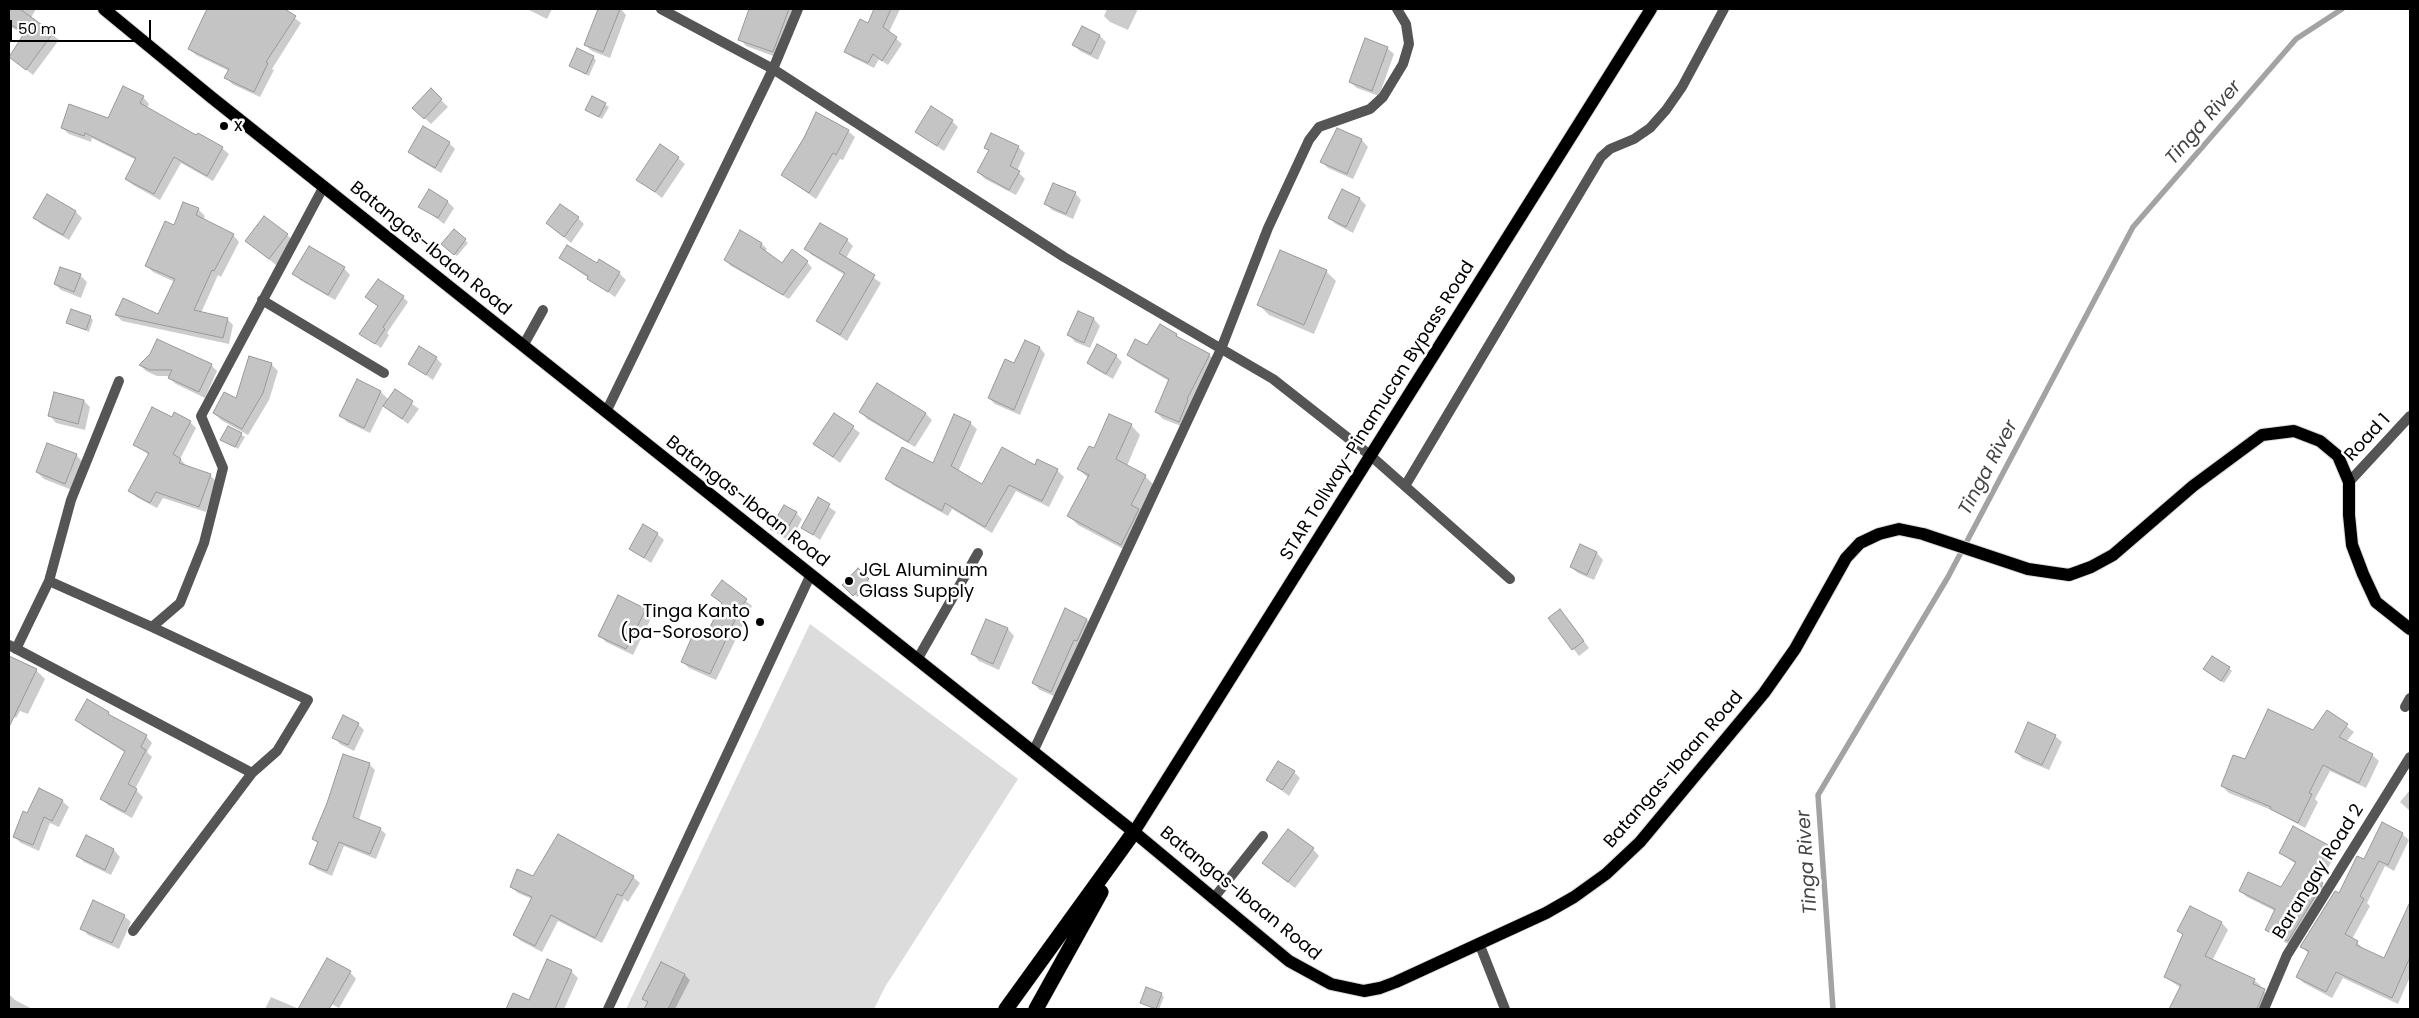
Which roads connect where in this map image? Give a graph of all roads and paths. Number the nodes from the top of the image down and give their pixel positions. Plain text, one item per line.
1 (104, 9) edge
2 (661, 9) edge
3 (798, 9) edge
4 (1397, 9) edge
5 (1652, 9) edge
6 (1724, 9) edge
7 (773, 69) junction
8 (324, 186) junction
9 (262, 300) junction
10 (543, 310) dead end
11 (524, 346) junction
12 (1221, 349) junction
13 (384, 373) dead end
14 (119, 381) dead end
15 (606, 412) junction
16 (2410, 416) edge
17 (1371, 456) junction
18 (2349, 482) junction
19 (1405, 486) junction
20 (978, 553) dead end
21 (811, 574) junction
22 (1510, 578) dead end
23 (49, 581) junction
24 (152, 627) junction
25 (2410, 629) edge
26 (12, 647) edge
27 (917, 660) junction
28 (1033, 752) junction
29 (2410, 757) edge
30 (252, 774) junction
31 (1134, 832) junction
32 (1263, 836) dead end
33 (1213, 899) junction
34 (134, 931) dead end
35 (1479, 943) junction
36 (608, 1009) edge
37 (1006, 1009) edge
38 (1036, 1009) edge
39 (1504, 1009) edge
40 (2264, 1009) edge

1 - 8 main road, Batangas-Ibaan Road
2 - 7 street
3 - 7 street
4 - 12 street
5 - 17 main road, STAR Tollway-Pinamucan Bypass Road
6 - 19 street
7 - 12 street
7 - 15 street
8 - 9 street
8 - 11 main road, Batangas-Ibaan Road
9 - 13 street
9 - 24 street
10 - 11 street
11 - 15 main road, Batangas-Ibaan Road
12 - 17 street
12 - 28 street
14 - 23 street
15 - 21 main road, Batangas-Ibaan Road
16 - 18 street, Road 1
17 - 19 street
17 - 31 main road, STAR Tollway-Pinamucan Bypass Road
18 - 25 main road, Batangas-Ibaan Road
18 - 35 main road, Batangas-Ibaan Road
19 - 22 street
20 - 27 street
21 - 27 main road, Batangas-Ibaan Road
21 - 36 street
23 - 24 street
23 - 26 street
24 - 30 street
26 - 30 street
27 - 28 main road, Batangas-Ibaan Road
28 - 31 main road, Batangas-Ibaan Road
29 - 40 street, Barangay Road 2
30 - 34 street
31 - 33 main road, Batangas-Ibaan Road
31 - 37 highway
31 - 38 highway
32 - 33 street
33 - 35 main road, Batangas-Ibaan Road
35 - 39 street

